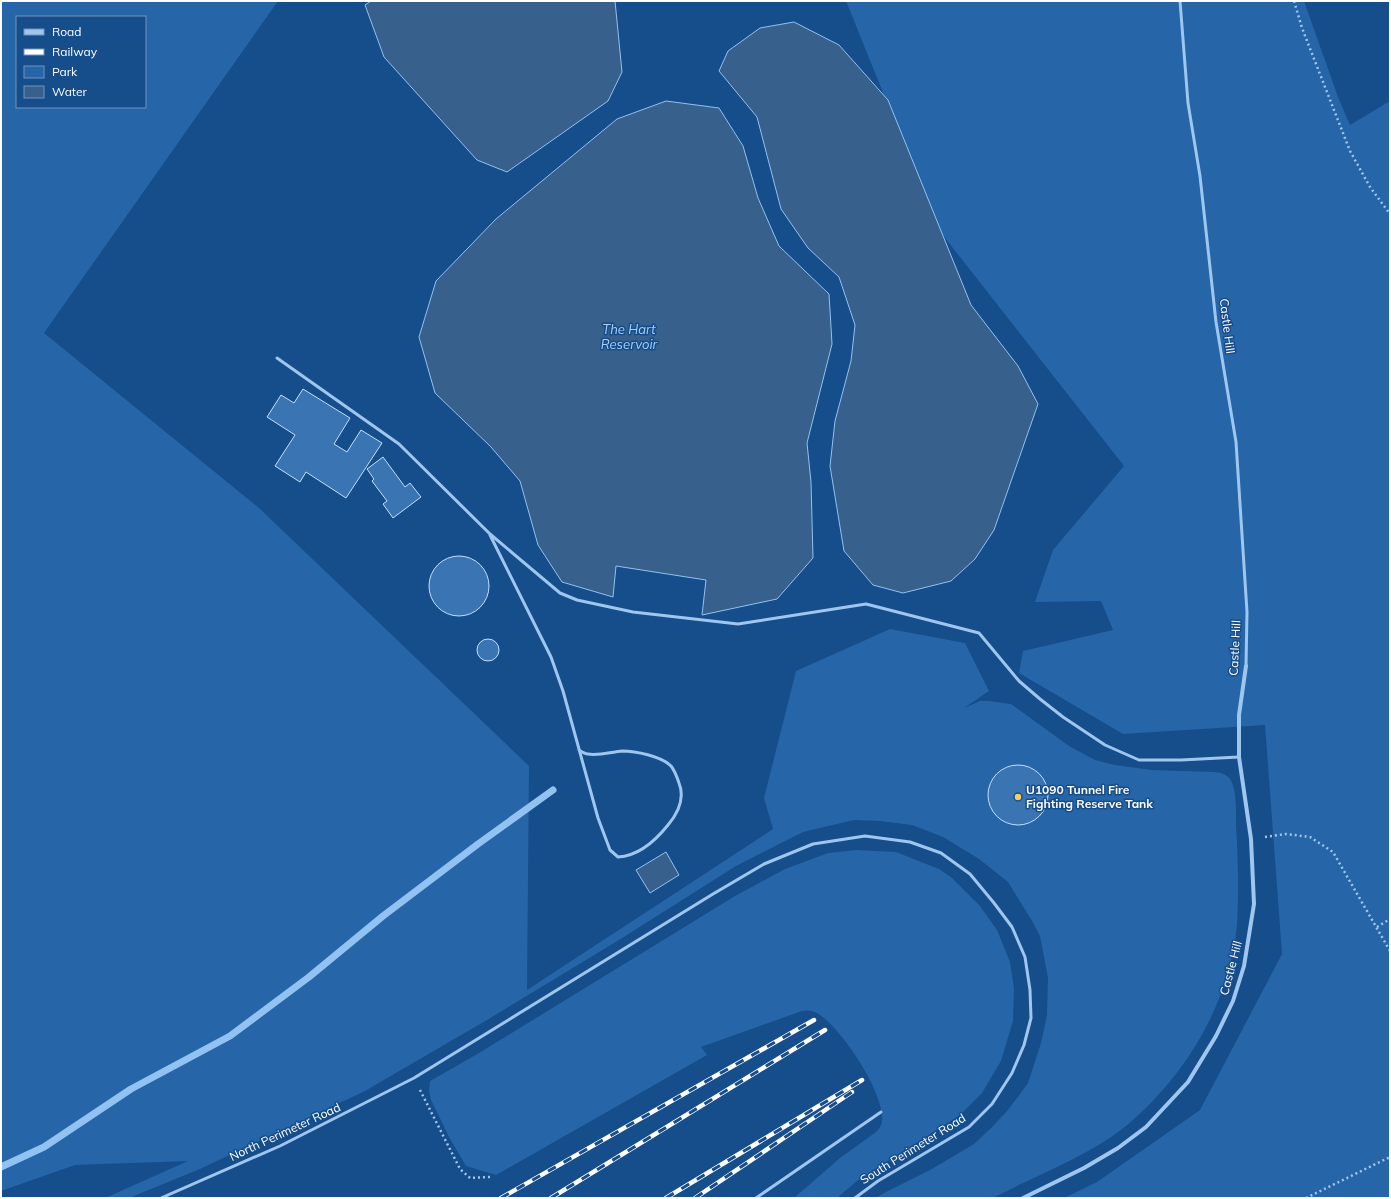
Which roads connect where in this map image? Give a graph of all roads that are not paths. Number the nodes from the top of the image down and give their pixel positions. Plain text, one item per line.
1 (1180, 1) edge
2 (277, 358) dead end
3 (490, 534) junction
4 (1246, 666) joint
5 (579, 750) junction
6 (1239, 757) junction
7 (414, 1078) joint
8 (881, 1112) dead end
9 (161, 1198) edge
10 (756, 1198) edge
11 (855, 1198) edge
12 (1023, 1198) edge

1 - 4 lane, Castle Hill
2 - 3 lane
3 - 5 lane
3 - 6 lane
4 - 6 street, Castle Hill
5 - 5 lane
6 - 12 street, Castle Hill
7 - 9 lane, North Perimeter Road
7 - 11 lane, South Perimeter Road
8 - 10 lane

